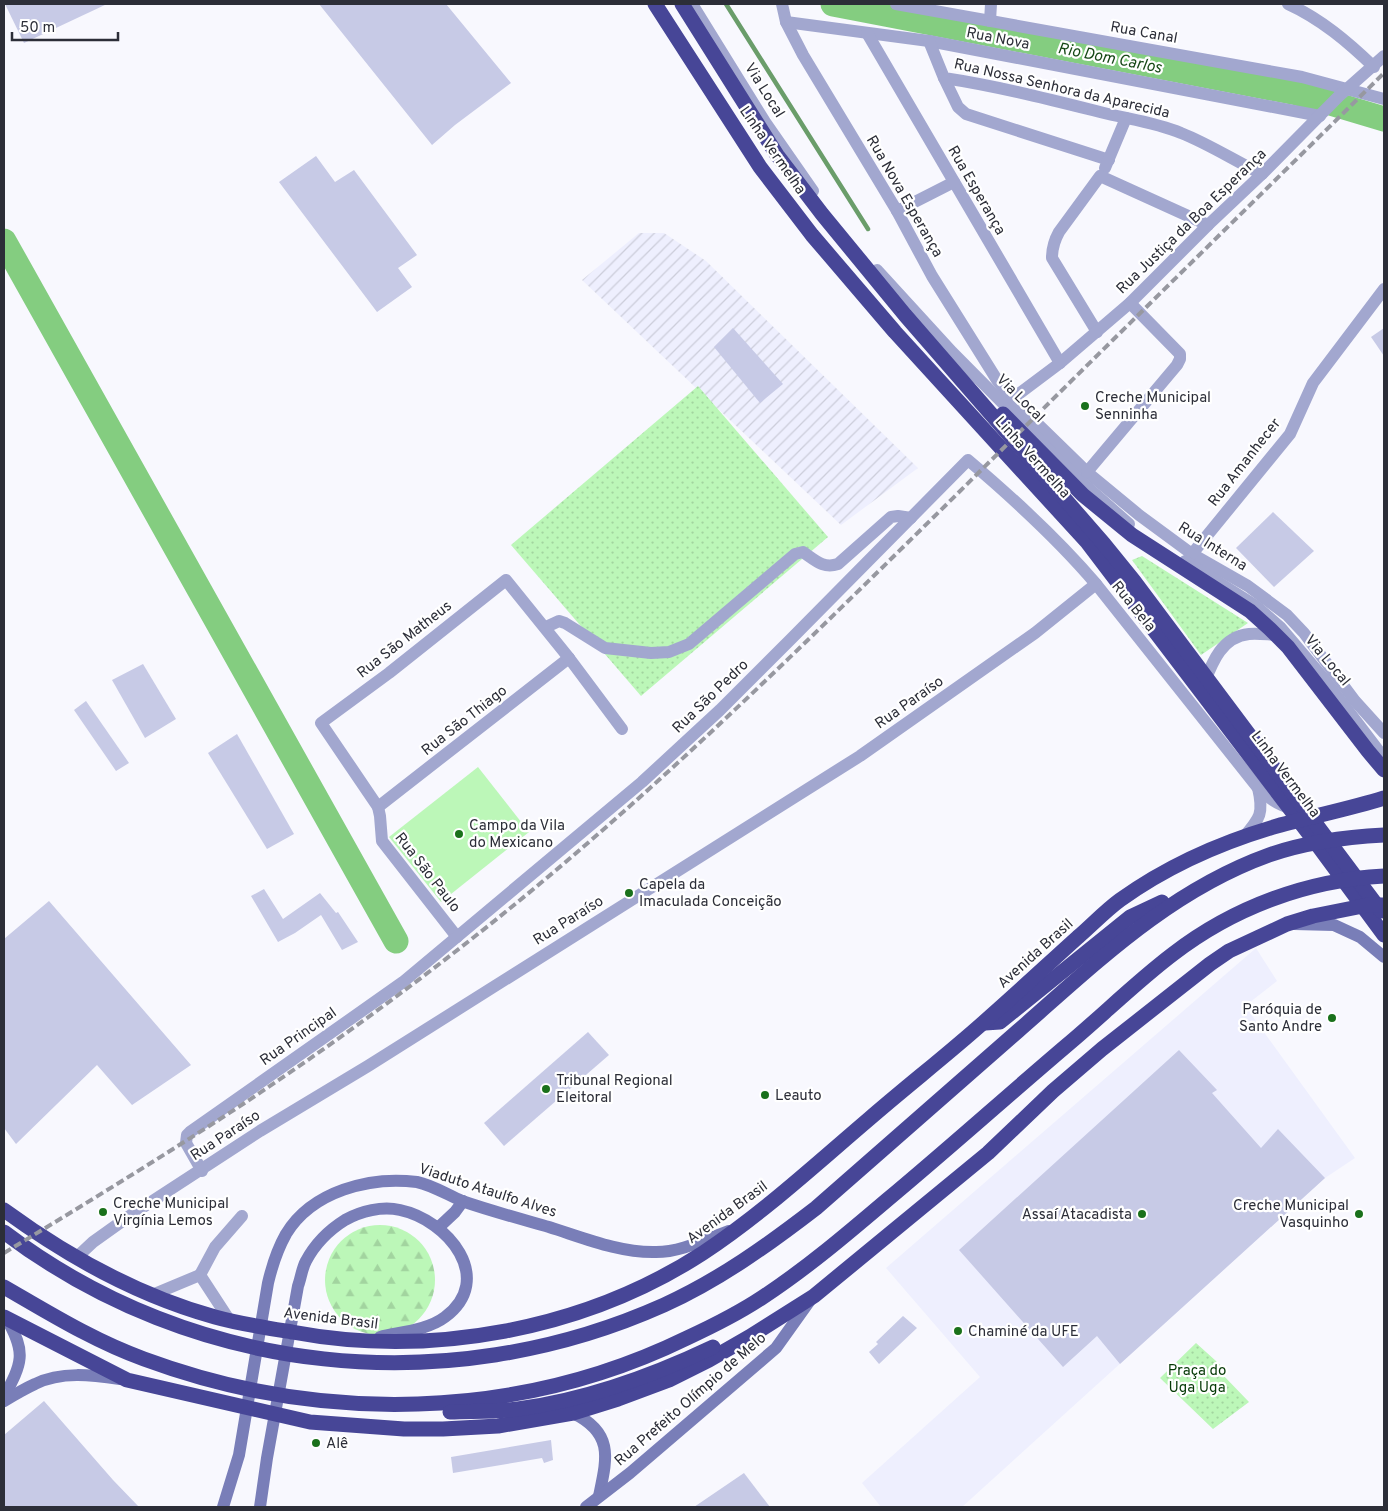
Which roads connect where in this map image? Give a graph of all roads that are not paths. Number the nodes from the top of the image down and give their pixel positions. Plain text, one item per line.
1 (656, 4) edge
2 (682, 4) edge
3 (692, 4) edge
4 (896, 4) edge
5 (991, 4) edge
6 (1288, 4) edge
7 (784, 12) edge
8 (990, 21) junction
9 (867, 33) junction
10 (929, 41) junction
11 (1384, 56) edge
12 (1374, 66) junction
13 (944, 78) junction
14 (1343, 92) junction
15 (1384, 99) edge
16 (1323, 112) junction
17 (1126, 118) junction
18 (1109, 160) junction
19 (1262, 174) junction
20 (1100, 176) junction
21 (954, 182) junction
22 (897, 211) junction
23 (1208, 224) junction
24 (1384, 289) edge
25 (1130, 303) junction
26 (905, 315) junction
27 (1097, 332) junction
28 (1060, 363) junction
29 (1012, 399) junction
30 (968, 460) joint
31 (1087, 472) junction
32 (912, 518) junction
33 (1192, 554) junction
34 (1096, 584) junction
35 (546, 628) junction
36 (1304, 633) junction
37 (1287, 635) junction
38 (569, 658) junction
39 (1195, 707) junction
40 (321, 723) joint
41 (622, 729) dead end
42 (1384, 733) edge
43 (1384, 758) edge
44 (1384, 770) edge
45 (1258, 788) junction
46 (1381, 798) edge
47 (378, 807) junction
48 (1318, 816) junction
49 (1384, 835) edge
50 (1243, 838) junction
51 (1384, 876) edge
52 (1218, 877) junction
53 (1384, 905) edge
54 (1384, 915) edge
55 (1287, 924) junction
56 (1384, 935) edge
57 (457, 936) junction
58 (1384, 957) edge
59 (983, 1023) junction
60 (202, 1170) junction
61 (463, 1201) junction
62 (4, 1210) edge
63 (242, 1216) dead end
64 (438, 1227) junction
65 (738, 1228) junction
66 (4, 1232) edge
67 (77, 1257) junction
68 (200, 1276) junction
69 (4, 1287) edge
70 (152, 1295) junction
71 (814, 1296) junction
72 (795, 1307) junction
73 (5, 1317) edge
74 (230, 1321) junction
75 (361, 1342) junction
76 (127, 1380) junction
77 (4, 1397) edge
78 (4, 1401) edge
79 (334, 1402) junction
80 (573, 1413) junction
81 (599, 1496) junction
82 (223, 1507) edge
83 (260, 1507) edge
84 (586, 1507) edge

1 - 56 highway, Linha Vermelha
2 - 26 highway, Linha Vermelha
3 - 37 street, Via Local
4 - 8 street, Rua Canal
5 - 8 street
6 - 12 street
7 - 9 street, Rua Nova
7 - 22 street, Rua Nova Esperança
8 - 14 street, Rua Canal
9 - 10 street, Rua Nova
9 - 21 street, Rua Esperança
10 - 13 street, Rua Nossa Senhora da Aparecida
10 - 16 street, Rua Nova
11 - 12 street, Rua Justiça da Boa Esperança
12 - 14 street, Rua Justiça da Boa Esperança
13 - 17 street, Rua Nossa Senhora da Aparecida
13 - 18 street
14 - 15 street, Rua Canal
14 - 16 street, Rua Justiça da Boa Esperança
16 - 19 street, Rua Justiça da Boa Esperança
17 - 18 street
17 - 19 street, Rua Nossa Senhora da Aparecida
18 - 20 street
19 - 23 street, Rua Justiça da Boa Esperança
20 - 23 street
20 - 27 street
21 - 22 street
21 - 28 street, Rua Esperança
22 - 29 street, Rua Nova Esperança
23 - 25 street, Rua Justiça da Boa Esperança
24 - 33 street, Rua Amanhecer
25 - 27 street, Rua Justiça da Boa Esperança
25 - 31 street
26 - 44 highway
26 - 54 highway, Linha Vermelha
27 - 28 street, Rua Justiça da Boa Esperança
28 - 29 street, Rua Justiça da Boa Esperança
29 - 31 street, Rua Interna
30 - 32 street, Rua São Pedro
30 - 34 street, Rua Bela
31 - 33 street, Rua Interna
32 - 35 street
32 - 57 street, Rua São Pedro
33 - 36 street, Rua Interna
34 - 39 street, Rua Bela
34 - 60 street, Rua Paraíso
35 - 38 street
35 - 40 street, Rua São Matheus
36 - 37 street
36 - 42 street, Rua Interna
37 - 39 street
37 - 43 street, Via Local
38 - 41 street
38 - 47 street, Rua São Thiago
39 - 45 street, Rua Bela
40 - 47 street, Rua São Paulo
45 - 48 street, Rua Bela
45 - 50 street
46 - 48 highway, Avenida Brasil
47 - 57 street, Rua São Paulo
48 - 50 highway, Avenida Brasil
49 - 52 highway
50 - 59 highway, Avenida Brasil
51 - 79 highway
52 - 59 highway
52 - 66 highway
53 - 55 highway
55 - 58 main road
55 - 71 highway
57 - 60 street, Rua Principal
59 - 65 highway, Avenida Brasil
60 - 67 street, Rua Paraíso
61 - 64 main road
61 - 65 main road, Viaduto Ataulfo Alves
61 - 82 main road, Viaduto Ataulfo Alves
62 - 67 highway, Avenida Brasil
63 - 68 street
64 - 75 main road
64 - 83 main road
65 - 75 highway, Avenida Brasil
67 - 70 highway, Avenida Brasil
68 - 70 street
68 - 74 street
69 - 79 highway
70 - 74 highway, Avenida Brasil
71 - 72 highway
71 - 81 main road, Rua Prefeito Olímpio de Melo
72 - 79 highway
72 - 80 highway
73 - 76 highway
73 - 77 main road
74 - 75 highway, Avenida Brasil
76 - 78 main road
76 - 80 highway
80 - 81 main road, Rua Prefeito Olímpio de Melo
81 - 84 main road, Rua Prefeito Olímpio de Melo

